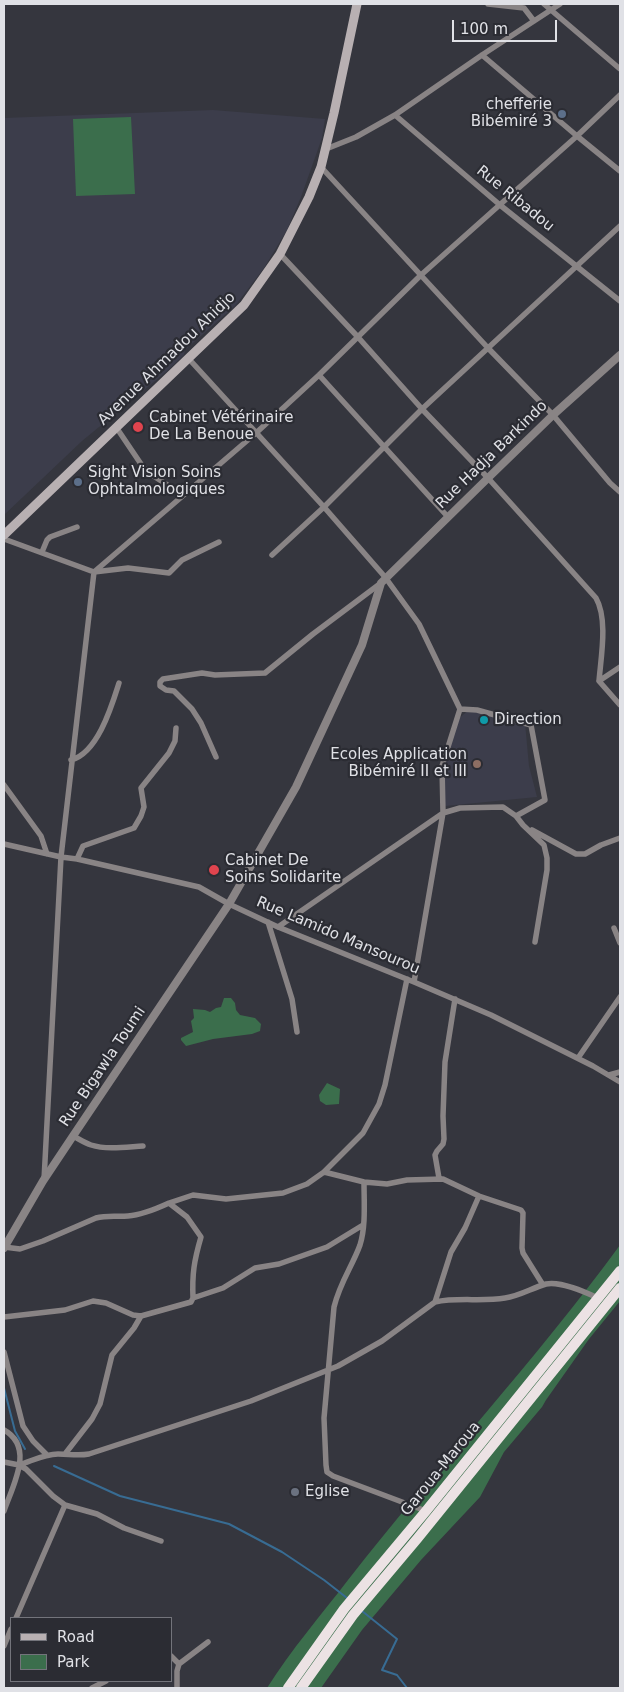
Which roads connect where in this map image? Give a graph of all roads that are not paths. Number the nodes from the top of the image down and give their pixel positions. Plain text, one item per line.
1 (357, 4) edge
2 (488, 4) edge
3 (544, 4) edge
4 (560, 4) edge
5 (552, 10) junction
6 (534, 20) junction
7 (482, 55) junction
8 (620, 69) edge
9 (620, 95) edge
10 (395, 115) junction
11 (577, 136) junction
12 (326, 149) junction
13 (321, 167) junction
14 (620, 171) edge
15 (500, 205) junction
16 (620, 226) edge
17 (280, 254) junction
18 (577, 265) junction
19 (421, 275) junction
20 (620, 301) edge
21 (357, 336) junction
22 (488, 348) junction
23 (620, 355) edge
24 (189, 358) junction
25 (319, 375) junction
26 (422, 409) junction
27 (553, 415) junction
28 (116, 427) junction
29 (256, 433) junction
30 (384, 448) junction
31 (488, 478) junction
32 (620, 492) edge
33 (183, 495) junction
34 (324, 507) junction
35 (448, 517) junction
36 (77, 527) dead end
37 (4, 535) edge
38 (4, 539) edge
39 (219, 542) dead end
40 (42, 552) junction
41 (272, 555) dead end
42 (94, 572) junction
43 (383, 580) junction
44 (620, 667) edge
45 (599, 681) junction
46 (119, 683) dead end
47 (620, 705) edge
48 (460, 709) junction
49 (176, 728) dead end
50 (216, 757) dead end
51 (71, 760) junction
52 (4, 785) edge
53 (443, 814) junction
54 (516, 816) junction
55 (523, 826) junction
56 (620, 838) edge
57 (4, 844) edge
58 (46, 854) junction
59 (61, 857) junction
60 (77, 858) junction
61 (229, 904) junction
62 (268, 922) junction
63 (278, 927) junction
64 (614, 928) dead end
65 (535, 942) dead end
66 (620, 943) edge
67 (407, 979) junction
68 (414, 982) junction
69 (620, 997) edge
70 (454, 999) junction
71 (297, 1032) dead end
72 (578, 1058) junction
73 (620, 1072) edge
74 (608, 1075) junction
75 (620, 1082) edge
76 (73, 1136) junction
77 (143, 1146) dead end
78 (324, 1172) junction
79 (439, 1178) junction
80 (43, 1181) junction
81 (364, 1182) junction
82 (479, 1196) junction
83 (169, 1203) junction
84 (363, 1225) junction
85 (4, 1247) edge
86 (620, 1271) edge
87 (542, 1286) junction
88 (620, 1288) edge
89 (193, 1298) junction
90 (598, 1298) junction
91 (435, 1302) junction
92 (141, 1316) junction
93 (4, 1317) edge
94 (4, 1352) edge
95 (328, 1370) junction
96 (4, 1430) edge
97 (66, 1454) junction
98 (46, 1455) junction
99 (4, 1462) edge
100 (19, 1465) junction
101 (65, 1505) junction
102 (4, 1511) edge
103 (426, 1511) junction
104 (161, 1541) dead end
105 (361, 1597) junction
106 (348, 1612) junction
107 (16, 1617) edge
108 (10, 1631) edge
109 (208, 1642) dead end
110 (4, 1646) edge
111 (172, 1657) edge
112 (179, 1664) junction
113 (104, 1682) edge
114 (92, 1688) edge
115 (177, 1688) edge
116 (288, 1688) edge
117 (300, 1688) edge

1 - 12 main road, Avenue Ahmadou Ahidjo
2 - 6 street
3 - 5 street
4 - 5 street
5 - 6 street
5 - 8 street
6 - 7 street
7 - 10 street
7 - 11 street
9 - 11 street
10 - 12 street
10 - 15 street, Rue Ribadou
11 - 14 street
11 - 15 street
12 - 13 main road, Avenue Ahmadou Ahidjo
13 - 17 main road, Avenue Ahmadou Ahidjo
13 - 19 street
15 - 18 street, Rue Ribadou
15 - 19 street
16 - 18 street
17 - 21 street
17 - 24 main road, Avenue Ahmadou Ahidjo
18 - 20 street, Rue Ribadou
18 - 22 street
19 - 21 street
19 - 22 street
21 - 25 street
21 - 26 street
22 - 26 street
22 - 27 street
23 - 27 street, Rue Hadja Barkindo
24 - 28 main road, Avenue Ahmadou Ahidjo
24 - 29 street
25 - 29 street
25 - 30 street
26 - 30 street
26 - 31 street
27 - 31 street, Rue Hadja Barkindo
27 - 32 street
28 - 33 street
28 - 37 main road, Avenue Ahmadou Ahidjo
29 - 33 street
29 - 34 street
30 - 34 street
30 - 35 street
31 - 35 street, Rue Hadja Barkindo
31 - 45 street
33 - 42 street
34 - 41 street
34 - 43 street
35 - 43 street, Rue Hadja Barkindo
36 - 40 street
38 - 40 street
39 - 42 street
40 - 42 street
42 - 51 street
43 - 48 street
43 - 50 street
43 - 61 street, Rue Bigawla Toumi
44 - 45 street
45 - 47 street
46 - 51 street
48 - 53 street
48 - 54 street
49 - 60 street
51 - 59 street
52 - 58 street
53 - 54 street
53 - 63 street
53 - 68 street
54 - 55 street
55 - 56 street
55 - 65 street
57 - 58 street, Rue Lamido Mansourou
58 - 59 street, Rue Lamido Mansourou
59 - 60 street, Rue Lamido Mansourou
59 - 80 street
60 - 61 street, Rue Lamido Mansourou
61 - 62 street, Rue Lamido Mansourou
61 - 76 street, Rue Bigawla Toumi
62 - 63 street, Rue Lamido Mansourou
62 - 71 street
63 - 67 street, Rue Lamido Mansourou
64 - 66 street
67 - 68 street, Rue Lamido Mansourou
67 - 78 street
68 - 70 street, Rue Lamido Mansourou
69 - 72 street
70 - 72 street, Rue Lamido Mansourou
70 - 79 street
72 - 74 street, Rue Lamido Mansourou
73 - 74 street
74 - 75 street, Rue Lamido Mansourou
76 - 77 street
76 - 80 street, Rue Bigawla Toumi
78 - 81 street
78 - 83 street
79 - 81 street
79 - 82 street
80 - 85 street, Rue Bigawla Toumi
81 - 84 street
82 - 87 street
82 - 91 street
83 - 85 street
83 - 89 street
84 - 89 street
84 - 95 street
86 - 90 highway, Garoua-Maroua
87 - 90 street
87 - 91 street
88 - 105 highway, Garoua-Maroua
89 - 92 street
90 - 103 highway, Garoua-Maroua
91 - 95 street
92 - 93 street
92 - 97 street
94 - 98 street
95 - 97 street
95 - 103 street
96 - 100 street
97 - 98 street
98 - 100 street
99 - 100 street
100 - 101 street
100 - 102 street
101 - 104 street
101 - 107 street
103 - 105 highway, Garoua-Maroua
105 - 106 highway, Garoua-Maroua
106 - 116 highway, Garoua-Maroua
106 - 117 highway, Garoua-Maroua
108 - 110 street
109 - 112 street
111 - 112 street
112 - 115 street
113 - 114 street

